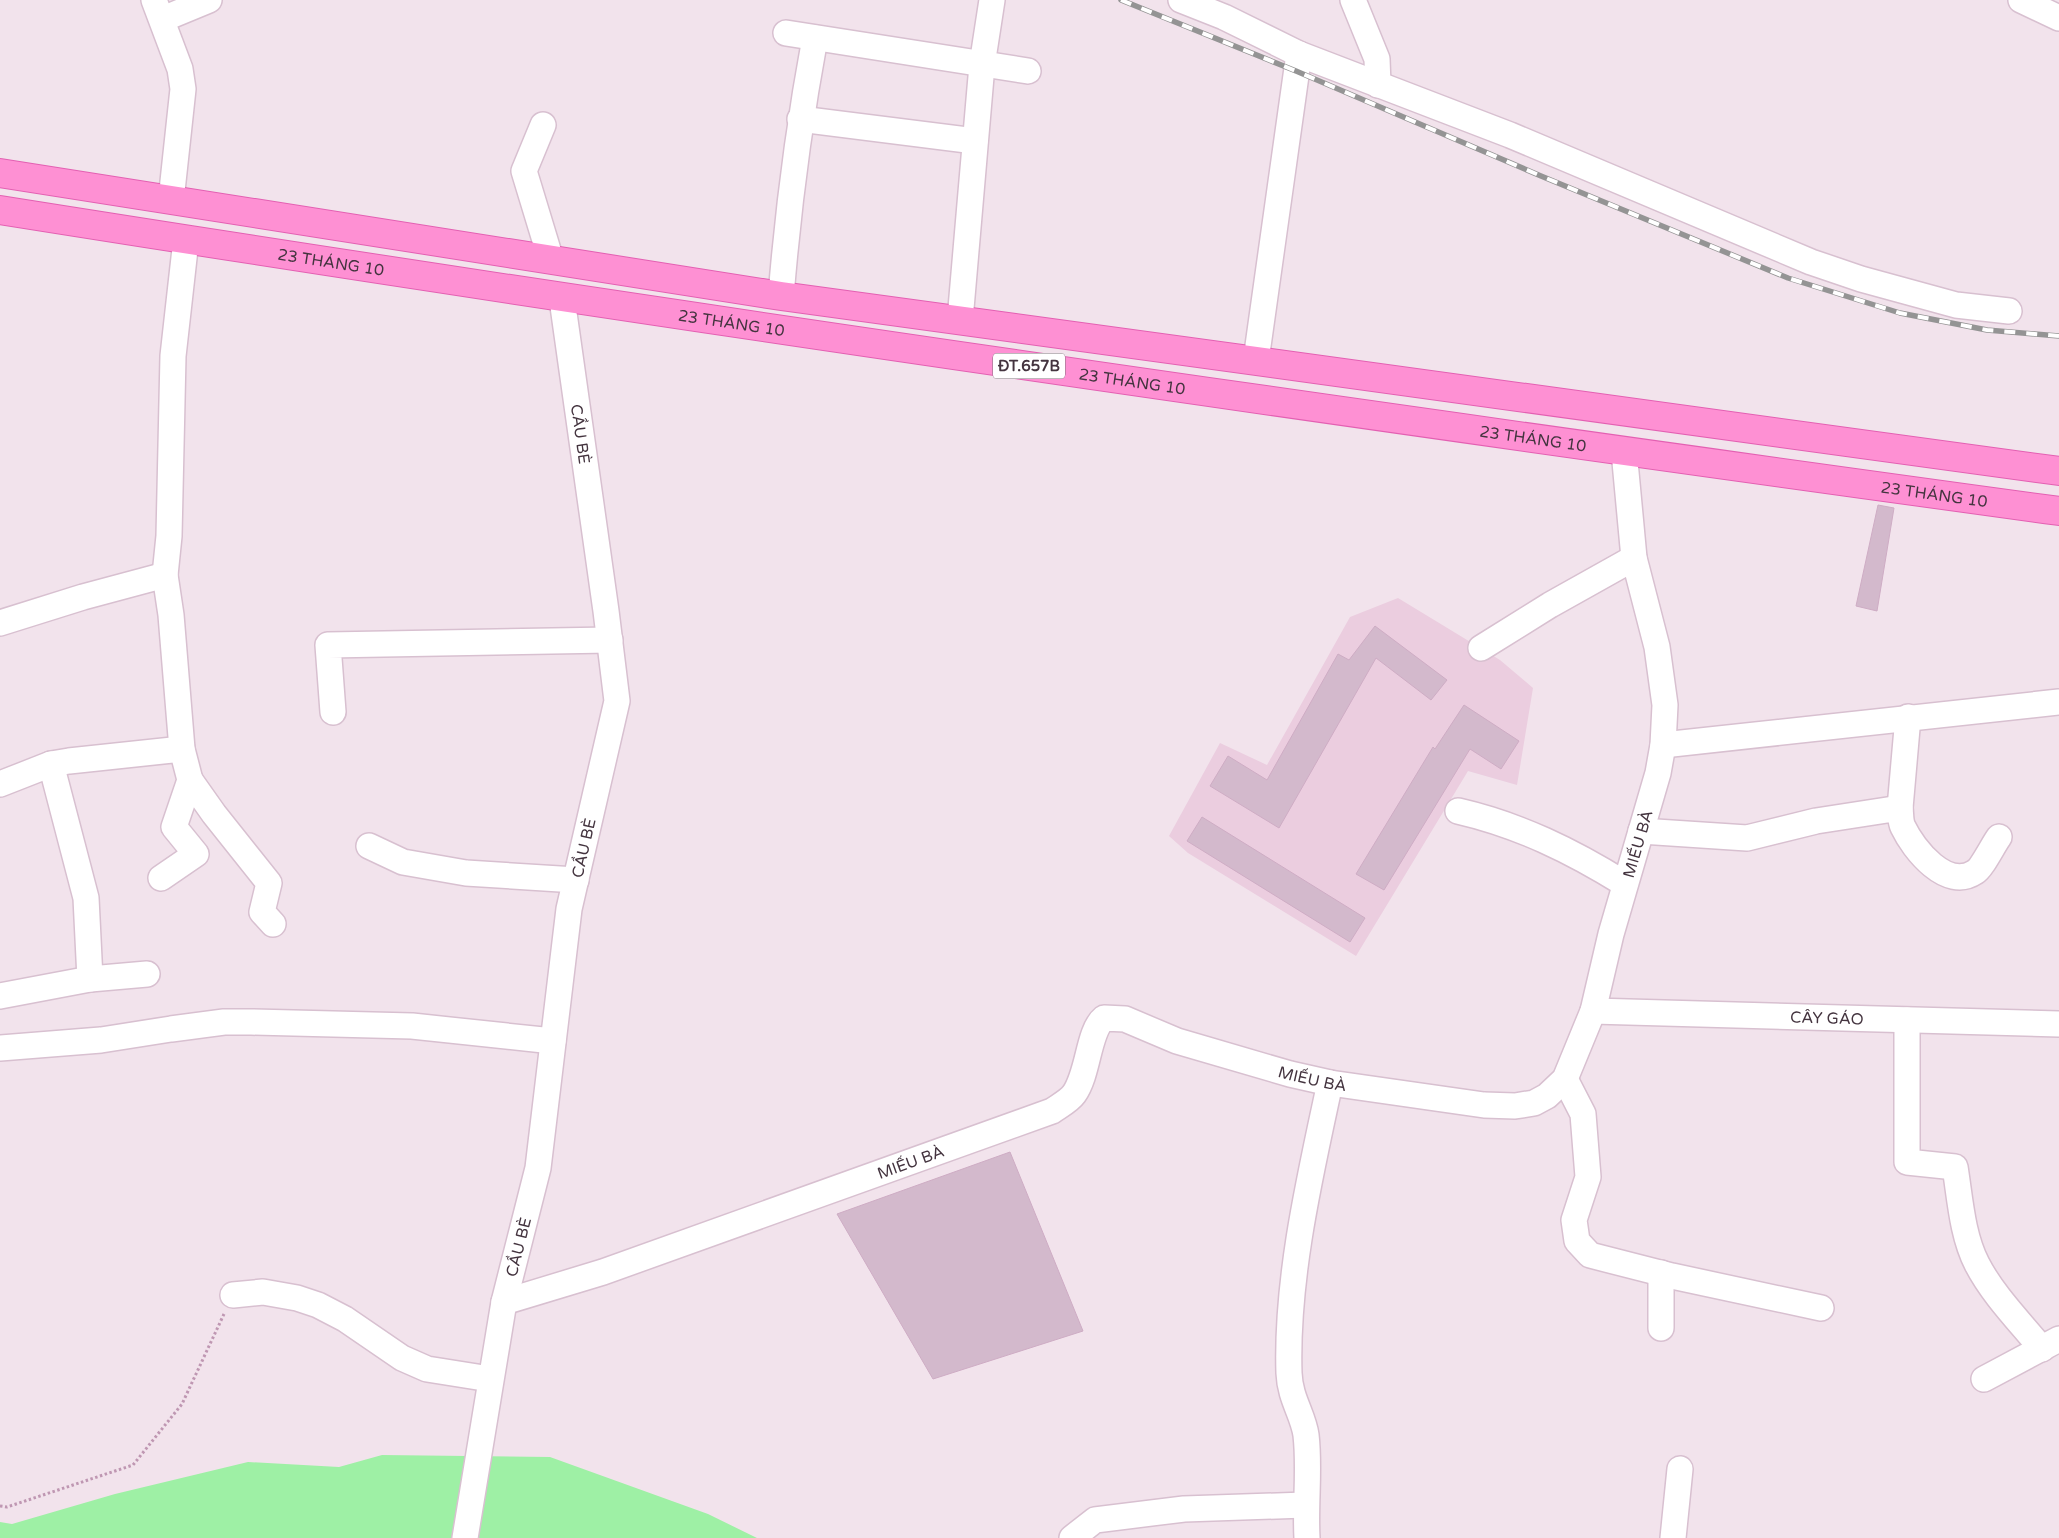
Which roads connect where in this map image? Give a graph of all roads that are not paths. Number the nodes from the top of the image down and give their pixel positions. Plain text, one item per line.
1 (209, 0) edge
2 (992, 0) edge
3 (1181, 0) edge
4 (1353, 0) edge
5 (2021, 0) edge
6 (158, 9) edge
7 (1224, 9) edge
8 (2059, 18) edge
9 (786, 33) dead end
10 (815, 38) junction
11 (1299, 54) junction
12 (982, 65) junction
13 (1028, 71) dead end
14 (1378, 84) junction
15 (800, 119) junction
16 (542, 125) dead end
17 (975, 140) junction
18 (0, 173) edge
19 (171, 200) junction
20 (0, 210) edge
21 (186, 240) junction
22 (550, 260) junction
23 (781, 296) junction
24 (562, 299) junction
25 (2009, 312) dead end
26 (960, 320) junction
27 (1256, 360) junction
28 (1629, 411) junction
29 (1624, 452) junction
30 (2059, 471) edge
31 (2059, 511) edge
32 (1634, 558) junction
33 (165, 576) junction
34 (0, 623) edge
35 (610, 640) junction
36 (1481, 648) dead end
37 (2059, 702) edge
38 (333, 712) dead end
39 (1908, 717) junction
40 (1663, 745) junction
41 (182, 749) junction
42 (51, 764) junction
43 (190, 780) junction
44 (0, 784) edge
45 (1900, 808) junction
46 (1458, 811) dead end
47 (1642, 831) junction
48 (1999, 837) dead end
49 (369, 846) dead end
50 (161, 878) dead end
51 (576, 880) junction
52 (1626, 884) junction
53 (273, 924) dead end
54 (147, 974) dead end
55 (90, 979) junction
56 (0, 996) edge
57 (1593, 1011) junction
58 (1907, 1020) junction
59 (2059, 1024) edge
60 (553, 1041) junction
61 (0, 1048) edge
62 (1565, 1079) junction
63 (1330, 1083) junction
64 (1662, 1273) junction
65 (233, 1295) road end
66 (504, 1302) junction
67 (1821, 1308) dead end
68 (1661, 1328) dead end
69 (2051, 1344) edge
70 (1984, 1379) dead end
71 (488, 1387) junction
72 (1680, 1469) dead end
73 (1305, 1505) junction
74 (465, 1538) edge
75 (1072, 1538) edge
76 (1307, 1538) edge
77 (1673, 1538) edge

1 - 6 street
2 - 12 street
3 - 7 street
4 - 14 street
5 - 8 street
6 - 19 street
7 - 11 street
9 - 10 street
10 - 12 street
10 - 15 street
11 - 14 street
11 - 27 street
12 - 13 street
12 - 17 street
14 - 25 street
15 - 17 street
15 - 23 street
16 - 22 street
17 - 26 street
18 - 19 main road, 23 THÁNG 10 / ĐT.657B
19 - 22 main road, 23 THÁNG 10 / ĐT.657B
20 - 21 main road, 23 THÁNG 10 / ĐT.657B
21 - 24 main road, 23 THÁNG 10 / ĐT.657B
21 - 33 street
22 - 23 main road, 23 THÁNG 10 / ĐT.657B
22 - 24 main road
23 - 26 main road, 23 THÁNG 10 / ĐT.657B
24 - 29 main road, 23 THÁNG 10 / ĐT.657B
24 - 35 street, CẦU BÈ
26 - 27 main road, 23 THÁNG 10 / ĐT.657B
27 - 28 main road, 23 THÁNG 10 / ĐT.657B
28 - 29 main road
28 - 30 main road, 23 THÁNG 10 / ĐT.657B
29 - 31 main road, 23 THÁNG 10 / ĐT.657B
29 - 32 street, MIẾU BÀ
32 - 36 street
32 - 40 street, MIẾU BÀ
33 - 34 street
33 - 41 street
35 - 38 street
35 - 51 street, CẦU BÈ
37 - 39 street
39 - 40 street
39 - 45 street
40 - 47 street, MIẾU BÀ
41 - 42 street
41 - 43 street
42 - 44 street
42 - 55 street
43 - 50 street
43 - 53 street
45 - 47 street
45 - 48 street
46 - 52 street
47 - 52 street, MIẾU BÀ
49 - 51 street
51 - 60 street, CẦU BÈ
52 - 57 street, MIẾU BÀ
54 - 55 street
55 - 56 street
57 - 58 street, CÂY GÁO
57 - 62 street, MIẾU BÀ
58 - 59 street, CÂY GÁO
58 - 69 street
60 - 61 street
60 - 66 street, CẦU BÈ
62 - 63 street, MIẾU BÀ
62 - 64 street
63 - 66 street, MIẾU BÀ
63 - 73 street
64 - 67 street
64 - 68 street
65 - 71 street
66 - 71 street, CẦU BÈ
69 - 70 street
71 - 74 street, CẦU BÈ
72 - 77 street
73 - 75 street
73 - 76 street

